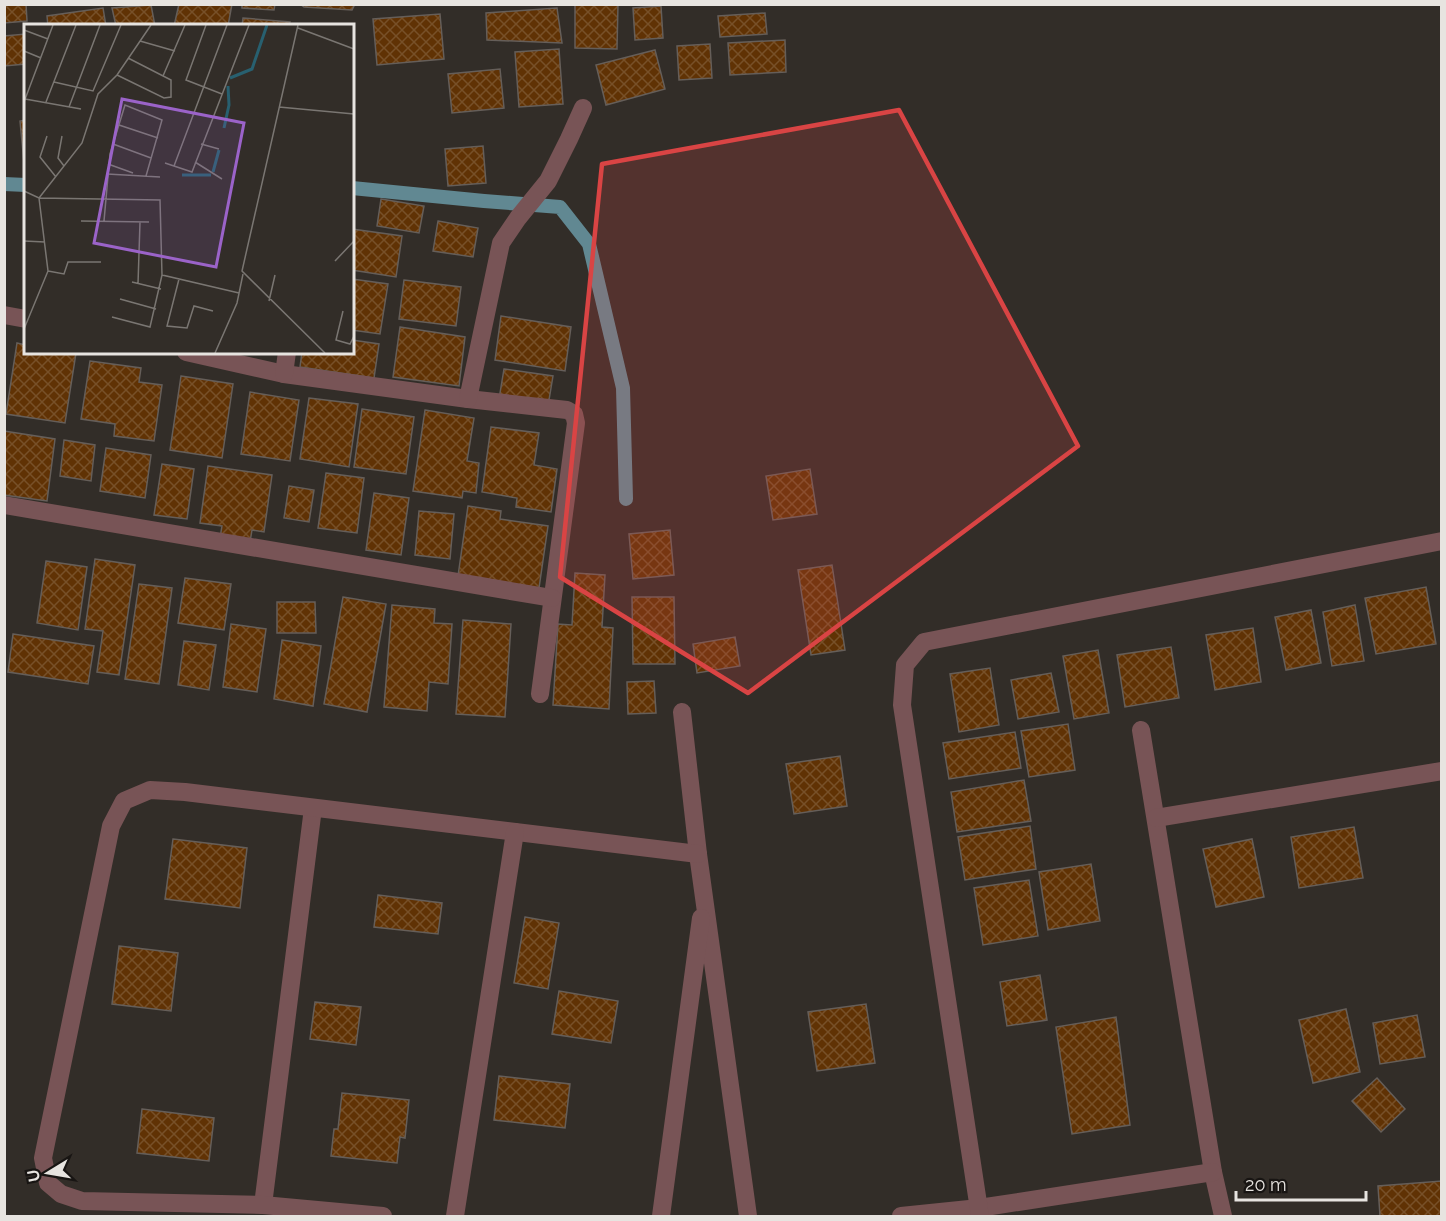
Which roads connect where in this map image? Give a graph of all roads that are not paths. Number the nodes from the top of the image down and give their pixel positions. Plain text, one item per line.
1 (583, 108) dead end
2 (4, 315) edge
3 (24, 319) edge
4 (195, 354) edge
5 (287, 354) edge
6 (284, 374) junction
7 (468, 399) junction
8 (4, 505) edge
9 (1442, 541) edge
10 (552, 598) junction
11 (540, 694) dead end
12 (682, 712) dead end
13 (1142, 730) dead end
14 (1442, 771) edge
15 (313, 808) junction
16 (1156, 818) junction
17 (515, 832) junction
18 (698, 854) junction
19 (704, 895) junction
20 (1213, 1172) junction
21 (263, 1205) junction
22 (979, 1212) edge
23 (383, 1216) edge
24 (455, 1216) edge
25 (661, 1216) edge
26 (748, 1216) edge
27 (901, 1216) edge
28 (1223, 1216) edge

1 - 7 street
2 - 3 street
4 - 6 street
5 - 6 street
6 - 7 street
7 - 10 street
8 - 10 street
9 - 22 street
10 - 11 street
12 - 18 street
13 - 16 street
14 - 16 street
15 - 17 street
15 - 21 street
15 - 21 street
16 - 20 street
17 - 18 street
17 - 24 street
18 - 19 street
19 - 25 street
19 - 26 street
20 - 22 street
20 - 28 street
21 - 23 street
22 - 27 street

